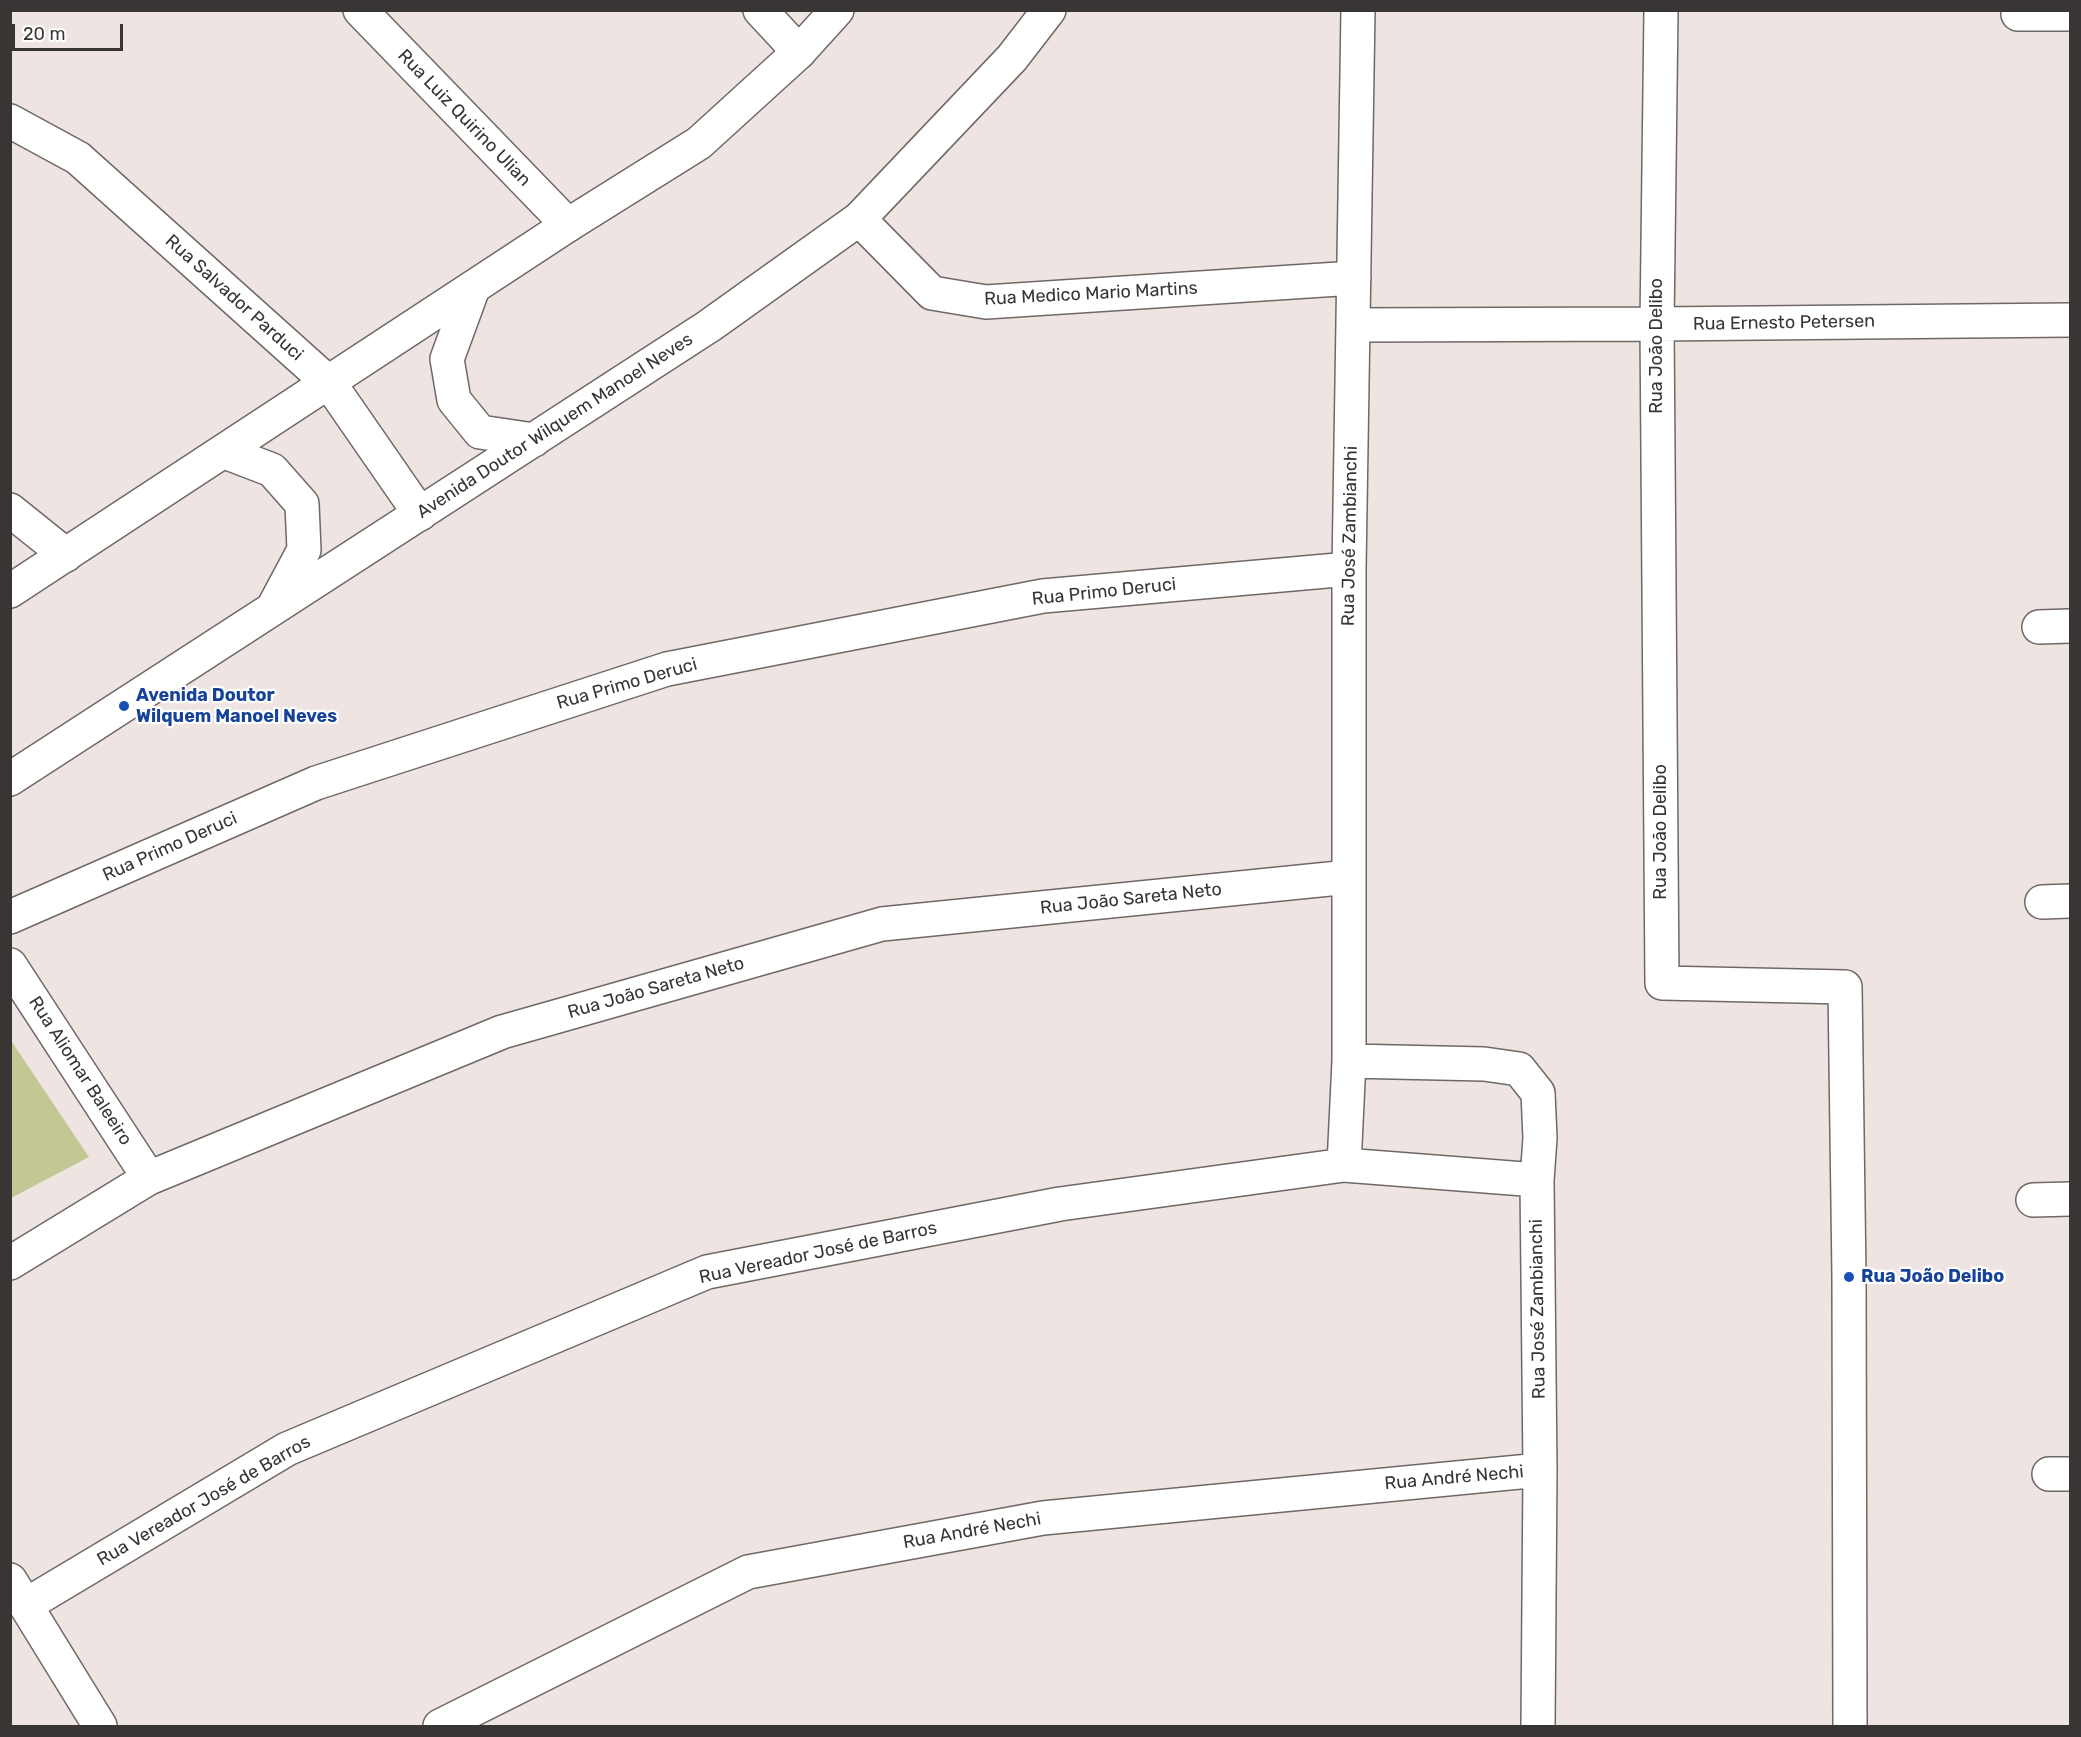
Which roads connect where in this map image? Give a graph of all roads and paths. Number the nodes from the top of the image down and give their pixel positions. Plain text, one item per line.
1 (360, 10) edge
2 (760, 10) edge
3 (837, 10) edge
4 (1049, 10) edge
5 (1358, 10) edge
6 (1661, 10) edge
7 (2018, 14) dead end
8 (2070, 14) edge
9 (799, 52) junction
10 (10, 121) edge
11 (859, 219) junction
12 (568, 225) junction
13 (1354, 279) junction
14 (473, 288) junction
15 (2070, 320) edge
16 (1657, 324) junction
17 (1353, 325) junction
18 (330, 384) junction
19 (534, 440) junction
20 (225, 452) junction
21 (10, 510) edge
22 (420, 514) junction
23 (66, 555) junction
24 (1349, 569) junction
25 (10, 591) edge
26 (272, 609) junction
27 (10, 779) edge
28 (1349, 877) junction
29 (10, 917) edge
30 (10, 965) edge
31 (1349, 1061) junction
32 (1344, 1165) junction
33 (149, 1178) junction
34 (1537, 1180) junction
35 (2070, 1199) edge
36 (2033, 1200) dead end
37 (10, 1263) edge
38 (1540, 1470) junction
39 (18, 1592) edge
40 (100, 1726) edge
41 (440, 1726) edge
42 (1538, 1726) edge
43 (1850, 1726) edge

1 - 12 street, Rua Luiz Quirino Ulian
2 - 9 street
3 - 9 street
4 - 11 street, Avenida Doutor Wilquem Manoel Neves
5 - 13 street, Rua José Zambianchi
6 - 16 street, Rua João Delibo
7 - 8 street
9 - 12 street
10 - 18 street, Rua Salvador Parduci
11 - 13 street, Rua Medico Mario Martins
11 - 19 street, Avenida Doutor Wilquem Manoel Neves
12 - 14 street
13 - 17 street, Rua José Zambianchi
14 - 18 street
14 - 19 street
15 - 16 street, Rua Ernesto Petersen
16 - 17 street, Rua Ernesto Petersen
16 - 43 street, Rua João Delibo
17 - 24 street, Rua José Zambianchi
18 - 20 street
18 - 22 street, Rua Salvador Parduci
19 - 22 street, Avenida Doutor Wilquem Manoel Neves
20 - 23 street
20 - 26 street
21 - 23 street
22 - 26 street, Avenida Doutor Wilquem Manoel Neves
23 - 25 street
24 - 28 street, Rua José Zambianchi
24 - 29 street, Rua Primo Deruci
26 - 27 street, Avenida Doutor Wilquem Manoel Neves
28 - 31 street, Rua José Zambianchi
28 - 33 street, Rua João Sareta Neto
30 - 33 street, Rua Aliomar Baleeiro
31 - 32 street, Rua José Zambianchi
31 - 34 street, Rua José Zambianchi
32 - 34 street, Rua Vereador José de Barros
32 - 39 street, Rua Vereador José de Barros
33 - 37 street, Rua João Sareta Neto
34 - 38 street, Rua José Zambianchi
35 - 36 street
38 - 41 street, Rua André Nechi
38 - 42 street, Rua José Zambianchi
39 - 40 street

